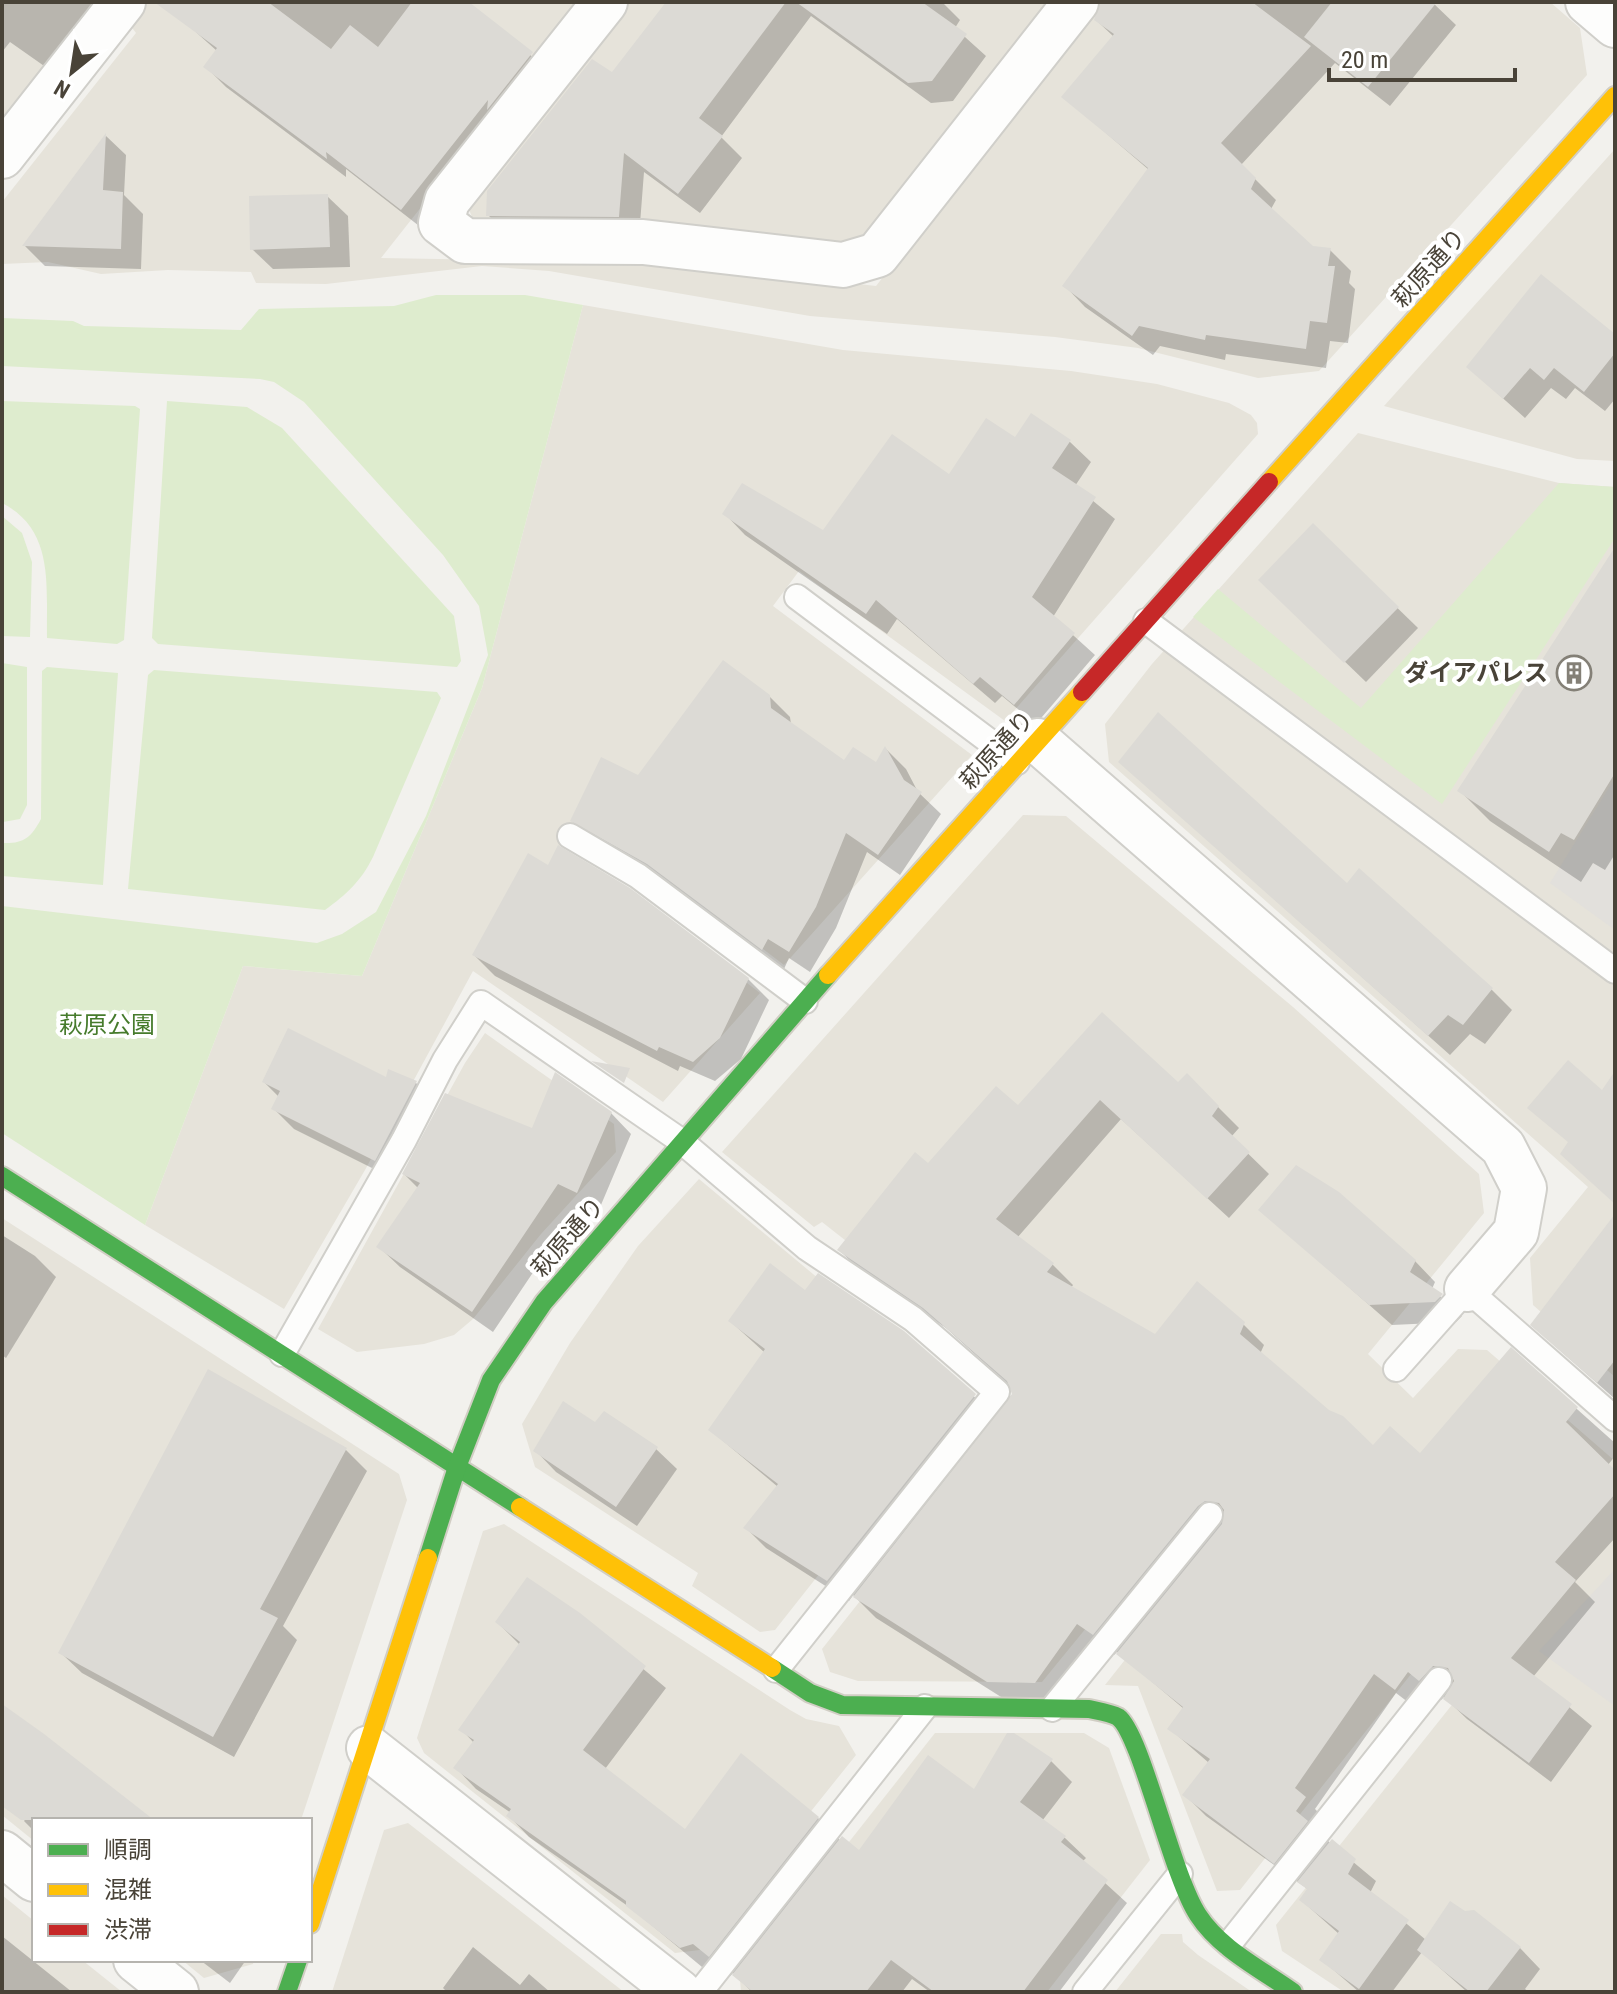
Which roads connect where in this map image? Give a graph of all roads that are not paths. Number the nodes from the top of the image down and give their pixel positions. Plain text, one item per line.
1 (123, 2) edge
2 (605, 2) edge
3 (1076, 2) edge
4 (1588, 2) edge
5 (1615, 25) edge
6 (1615, 96) edge
7 (2, 156) edge
8 (797, 597) dead end
9 (1146, 621) junction
10 (1028, 752) junction
11 (570, 836) dead end
12 (1615, 971) edge
13 (805, 1001) junction
14 (681, 1141) junction
15 (2, 1176) edge
16 (1467, 1289) junction
17 (282, 1354) junction
18 (1396, 1369) dead end
19 (1615, 1419) edge
20 (457, 1467) junction
21 (1210, 1515) dead end
22 (776, 1670) junction
23 (1439, 1680) dead end
24 (925, 1707) junction
25 (1052, 1709) junction
26 (369, 1748) junction
27 (2, 1853) edge
28 (1180, 1874) junction
29 (32, 1877) edge
30 (312, 1918) edge
31 (1229, 1944) junction
32 (138, 1962) edge
33 (297, 1962) edge
34 (176, 1992) edge
35 (287, 1992) edge
36 (679, 1992) edge
37 (700, 1992) edge
38 (1085, 1992) edge
39 (1293, 1992) edge

1 - 7 street
2 - 3 street
4 - 5 street
6 - 9 street, 萩原通り
8 - 10 lane
9 - 10 street, 萩原通り
9 - 12 lane
10 - 13 street, 萩原通り
10 - 16 street
11 - 13 lane
13 - 14 street, 萩原通り
14 - 17 lane
14 - 20 street, 萩原通り
14 - 22 lane
15 - 17 street
16 - 18 lane
16 - 19 lane
17 - 20 street
20 - 22 street
20 - 26 street, 萩原通り
21 - 25 lane
22 - 24 street
23 - 31 lane
24 - 25 street
24 - 37 lane
25 - 28 street
26 - 30 street, 萩原通り
26 - 36 street
27 - 29 street
28 - 31 street
28 - 38 lane
31 - 39 street
32 - 34 street
33 - 35 street

